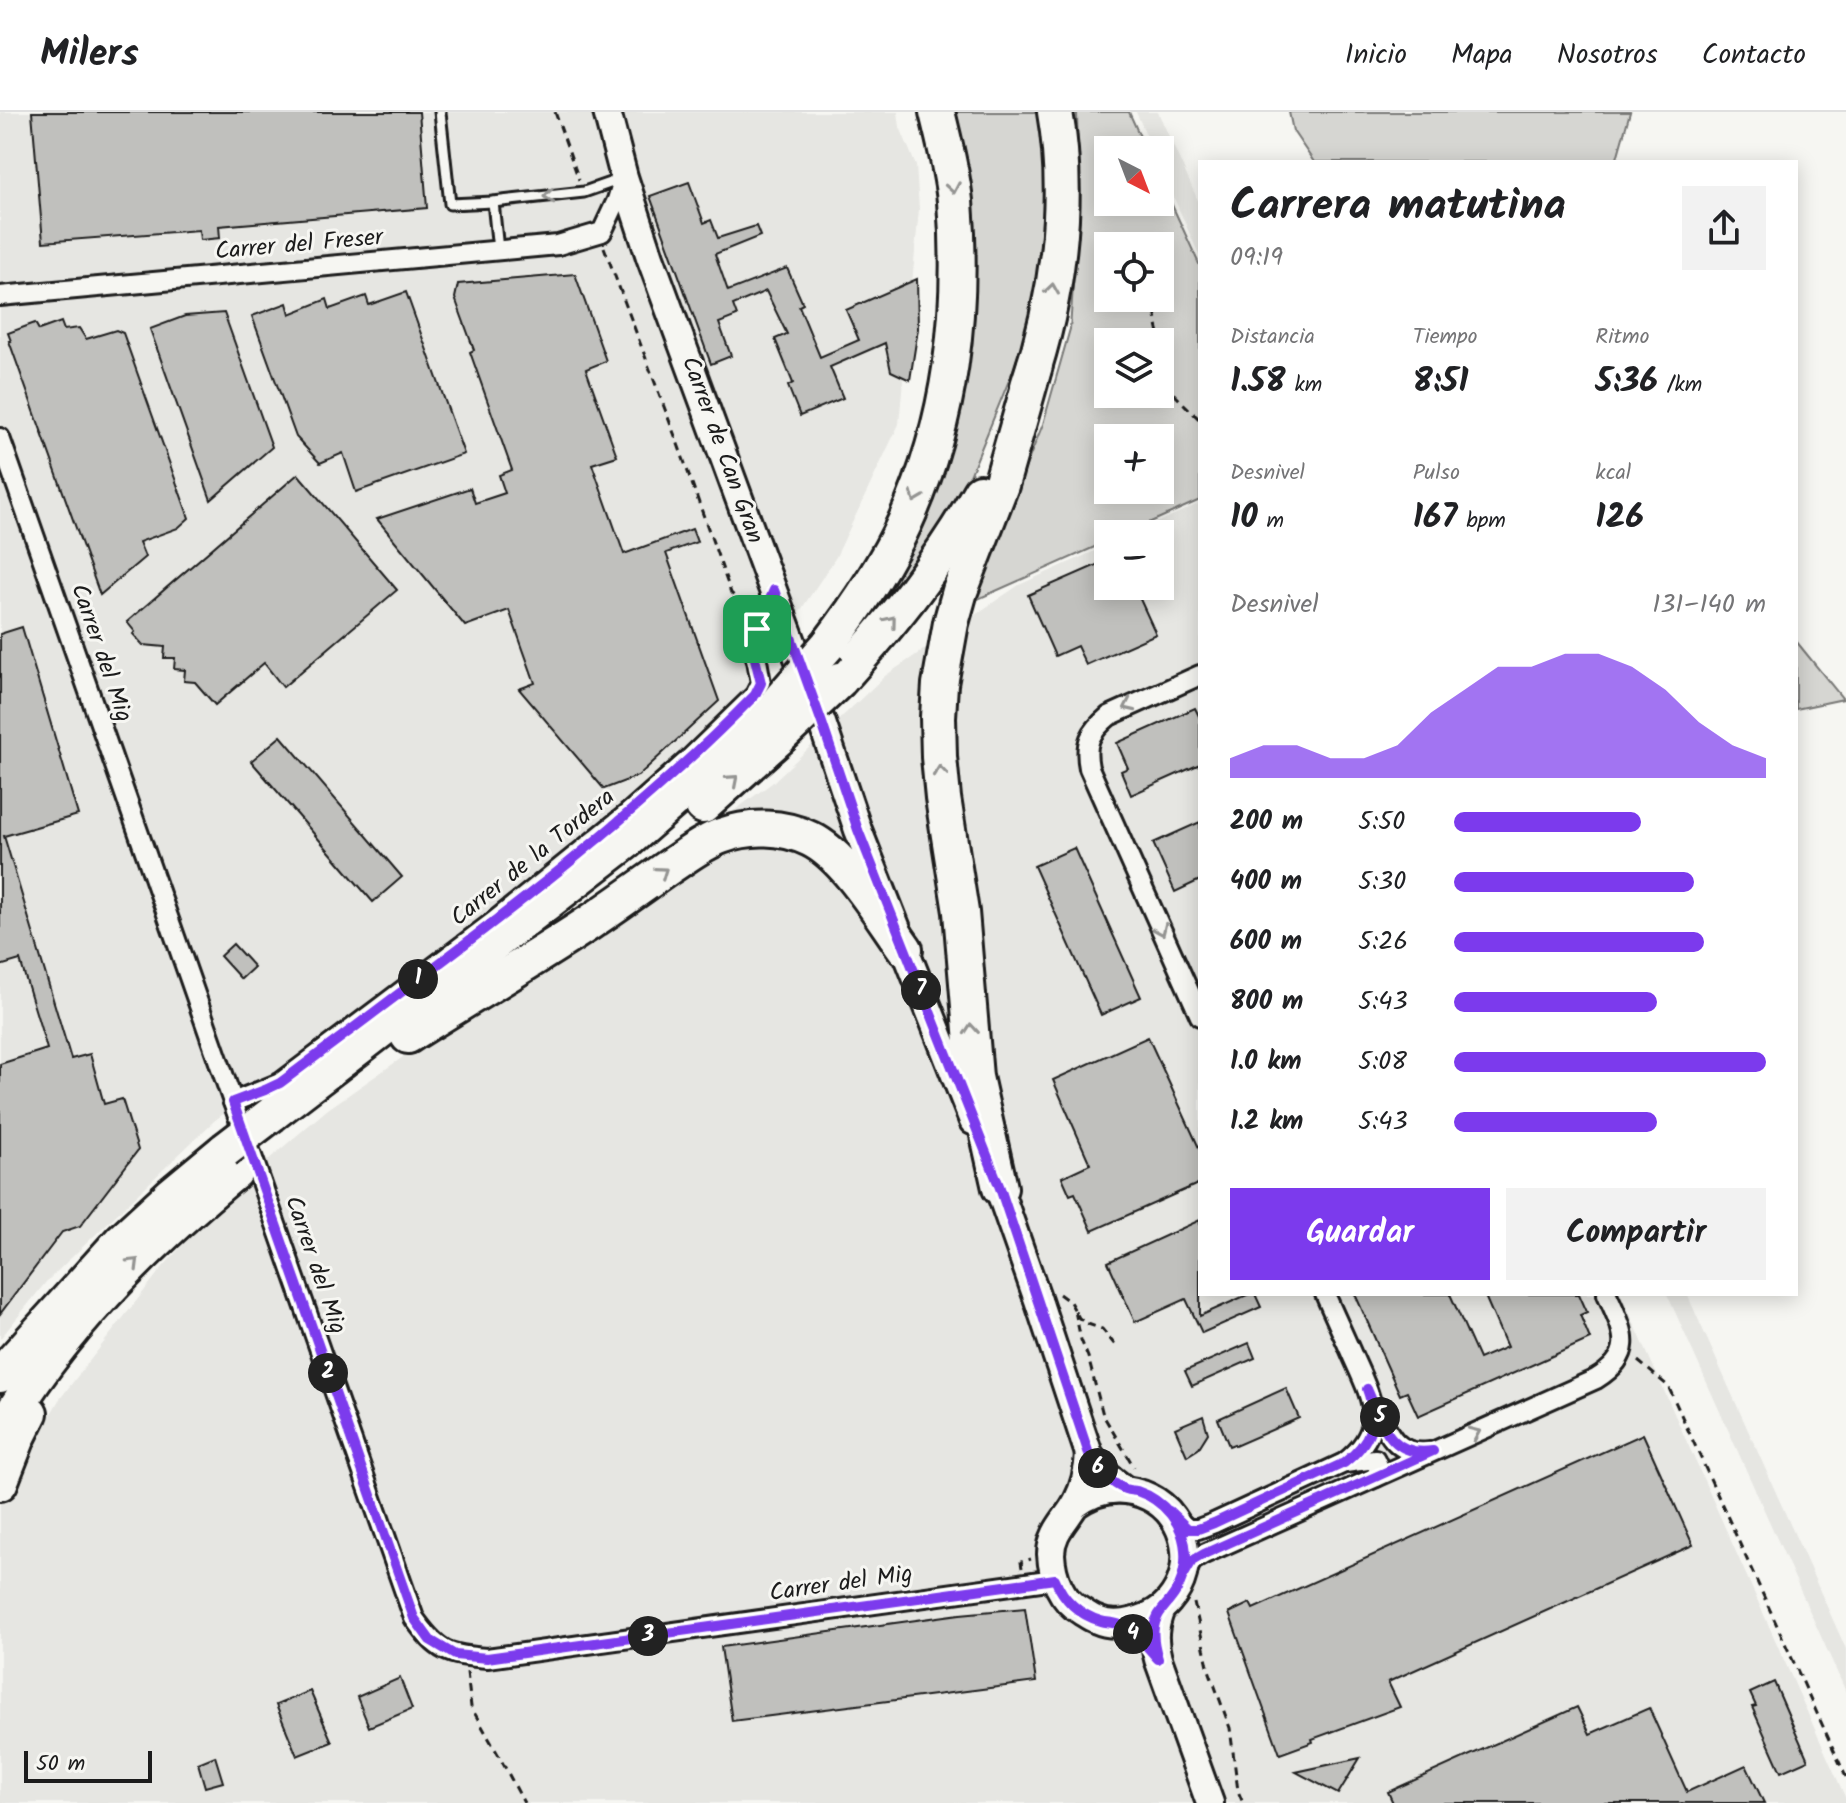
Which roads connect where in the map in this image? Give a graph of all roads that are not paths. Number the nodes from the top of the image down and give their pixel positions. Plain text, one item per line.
1 (440, 112) edge
2 (592, 112) edge
3 (607, 112) edge
4 (937, 112) edge
5 (1055, 112) edge
6 (624, 177) junction
7 (493, 202) junction
8 (498, 250) junction
9 (0, 296) edge
10 (1035, 365) junction
11 (0, 438) edge
12 (774, 590) junction
13 (1198, 676) edge
14 (776, 724) junction
15 (905, 949) junction
16 (1198, 1012) edge
17 (408, 1036) junction
18 (233, 1102) junction
19 (276, 1124) junction
20 (230, 1161) junction
21 (1000, 1188) junction
22 (1326, 1296) edge
23 (1608, 1296) edge
24 (102, 1297) junction
25 (57, 1311) junction
26 (0, 1375) edge
27 (0, 1389) edge
28 (1367, 1389) junction
29 (0, 1434) edge
30 (1433, 1451) junction
31 (1089, 1454) junction
32 (1344, 1463) junction
33 (1376, 1477) junction
34 (0, 1483) edge
35 (1124, 1489) junction
36 (1075, 1505) junction
37 (1169, 1511) junction
38 (1182, 1578) junction
39 (1055, 1579) junction
40 (1161, 1609) junction
41 (1118, 1624) junction
42 (1158, 1659) junction
43 (1200, 1773) junction
44 (1210, 1803) edge
45 (1218, 1803) edge

1 - 7 lane
2 - 6 main road, Carrer de Can Gran
3 - 6 main road, Carrer de Can Gran
4 -> 14 highway, bridge
10 -> 5 highway
6 -> 7 lane
6 - 8 street, Carrer del Freser
6 - 12 main road, Carrer de Can Gran
7 - 8 lane
8 - 9 street, Carrer del Freser
14 -> 10 highway, bridge
21 -> 10 highway
11 - 18 street, Carrer del Mig
12 - 15 main road, Carrer de Can Gran
12 - 18 street, Carrer de la Tordera
13 -> 16 street
17 -> 14 highway
14 - 19 highway
17 -> 15 highway
15 - 21 main road, Carrer de Can Gran
17 - 19 highway
18 - 39 street, Carrer del Mig
19 - 20 highway
24 -> 20 highway
20 - 25 highway
21 - 31 main road, Carrer de Can Gran
22 - 28 street
30 -> 23 street
24 - 29 highway
24 - 34 highway
25 - 26 highway
25 - 27 highway
28 - 30 street
28 - 32 street
30 - 33 street
31 - 35 main road
31 - 36 main road
32 - 33 street
32 - 37 street
33 - 38 street
35 - 36 main road
35 - 37 main road
36 - 39 main road
37 - 38 main road
38 - 40 main road
39 - 41 main road
40 - 41 main road
40 - 42 main road
41 - 42 main road
42 - 43 main road
43 - 44 main road
43 - 45 street

